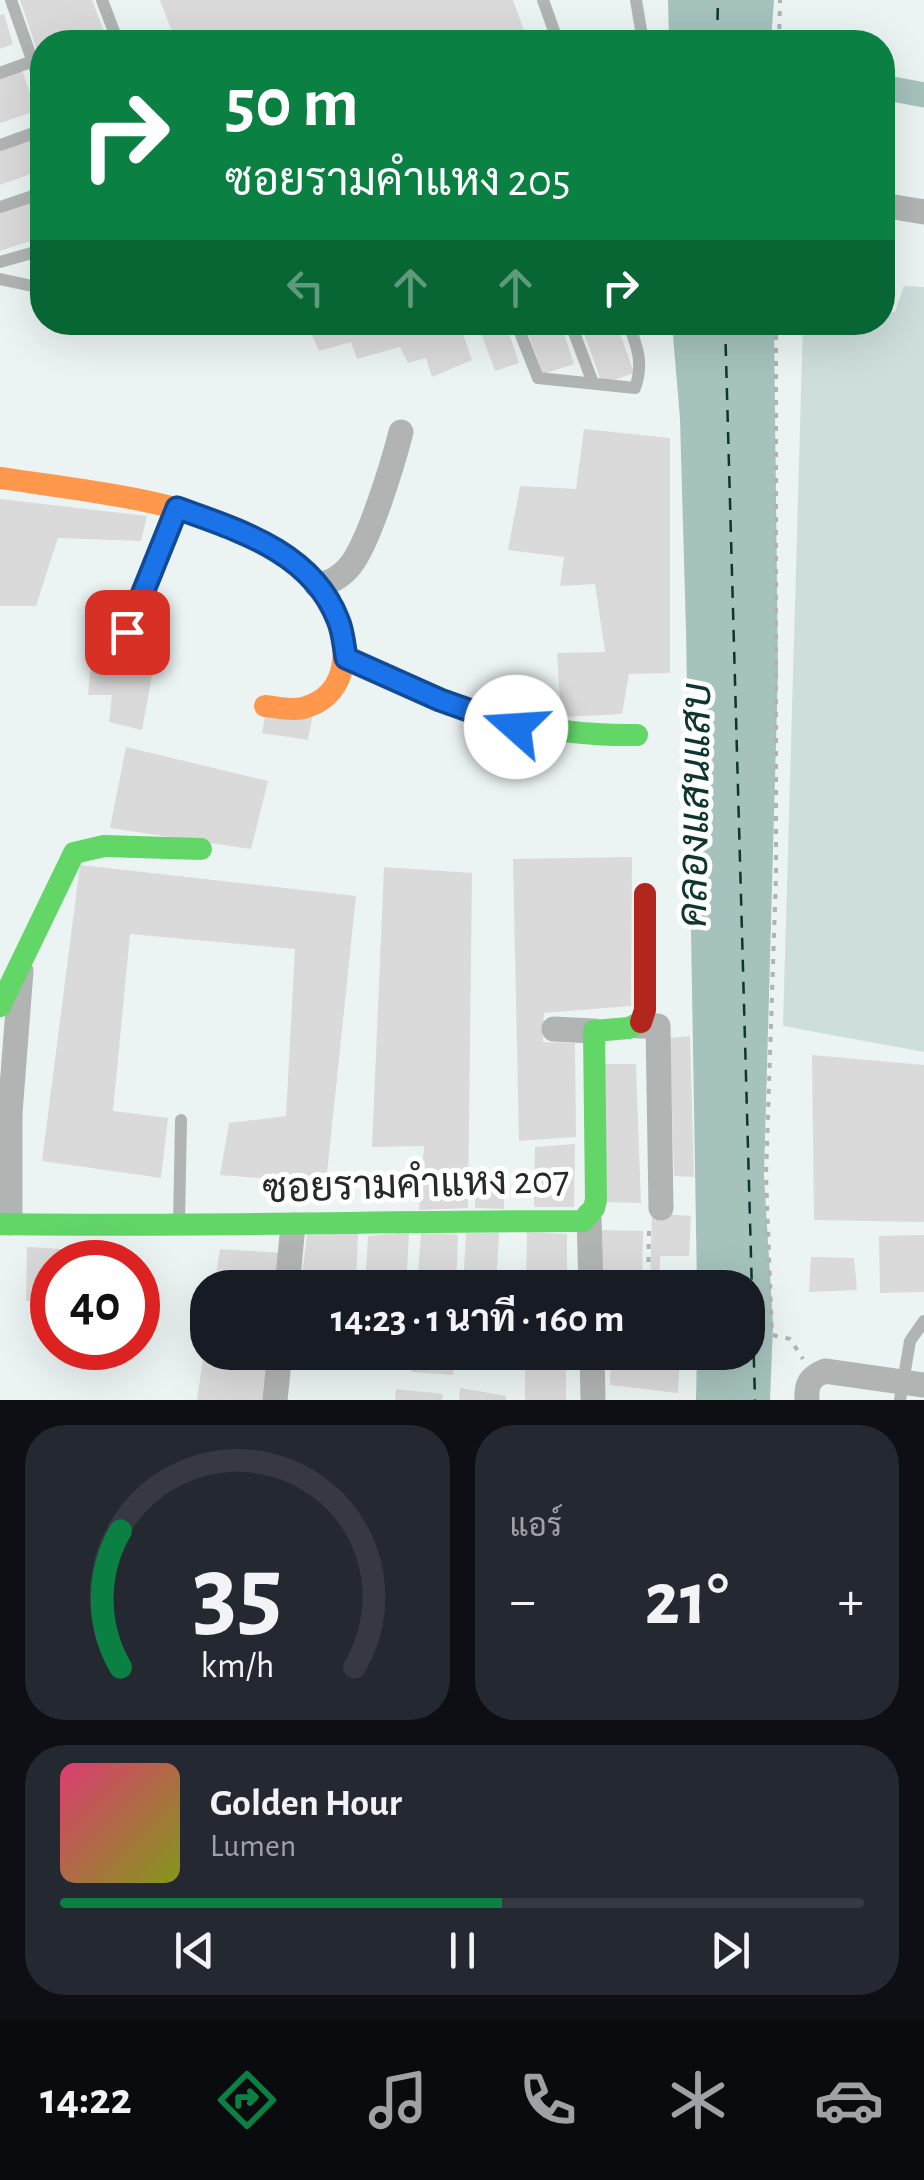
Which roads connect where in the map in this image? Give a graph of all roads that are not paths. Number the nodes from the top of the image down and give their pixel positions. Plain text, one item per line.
1 (102, 0) edge
2 (543, 0) edge
3 (636, 0) edge
4 (8, 5) edge
5 (113, 30) edge
6 (554, 30) edge
7 (641, 30) edge
8 (30, 55) edge
9 (30, 63) edge
10 (0, 73) edge
11 (30, 134) edge
12 (0, 144) edge
13 (30, 196) edge
14 (0, 207) edge
15 (895, 207) edge
16 (924, 212) edge
17 (30, 253) edge
18 (0, 262) edge
19 (0, 279) edge
20 (30, 285) edge
21 (521, 335) edge
22 (575, 335) edge
23 (633, 335) edge
24 (592, 384) junction
25 (401, 432) dead end
26 (0, 478) edge
27 (177, 508) junction
28 (316, 585) junction
29 (118, 654) dead end
30 (346, 658) junction
31 (265, 706) dead end
32 (637, 734) dead end
33 (200, 849) dead end
34 (645, 894) dead end
35 (22, 956) junction
36 (0, 1006) edge
37 (637, 1026) junction
38 (554, 1029) dead end
39 (594, 1031) junction
40 (181, 1120) dead end
41 (661, 1208) road end
42 (590, 1215) junction
43 (5, 1223) edge
44 (293, 1225) junction
45 (179, 1227) junction
46 (289, 1270) edge
47 (591, 1270) edge
48 (924, 1321) edge
49 (278, 1370) edge
50 (592, 1370) edge
51 (810, 1388) edge
52 (909, 1389) edge
53 (276, 1400) edge
54 (593, 1400) edge

1 - 5 lane
2 - 6 lane
3 - 7 lane
4 - 8 lane
9 - 10 lane
11 - 12 lane
13 - 14 lane
15 - 16 street
17 - 18 lane
19 - 20 lane
21 - 24 lane
22 - 24 lane
23 - 24 lane
25 - 28 street
26 - 27 street
27 - 28 street
27 - 29 street
28 - 30 street
30 - 31 street
30 - 32 street
33 - 35 street
34 - 37 street
35 - 36 street
35 - 43 street
37 - 39 street
37 - 41 street
38 - 39 street
39 - 42 street, ซอยรามคำแหง 207
40 - 45 lane
42 - 44 street, ซอยรามคำแหง 207
42 - 47 street
43 - 45 street, ซอยรามคำแหง 207
44 - 45 street, ซอยรามคำแหง 207
44 - 46 street
48 - 52 lane
49 - 53 street
50 - 54 street
51 - 52 street

